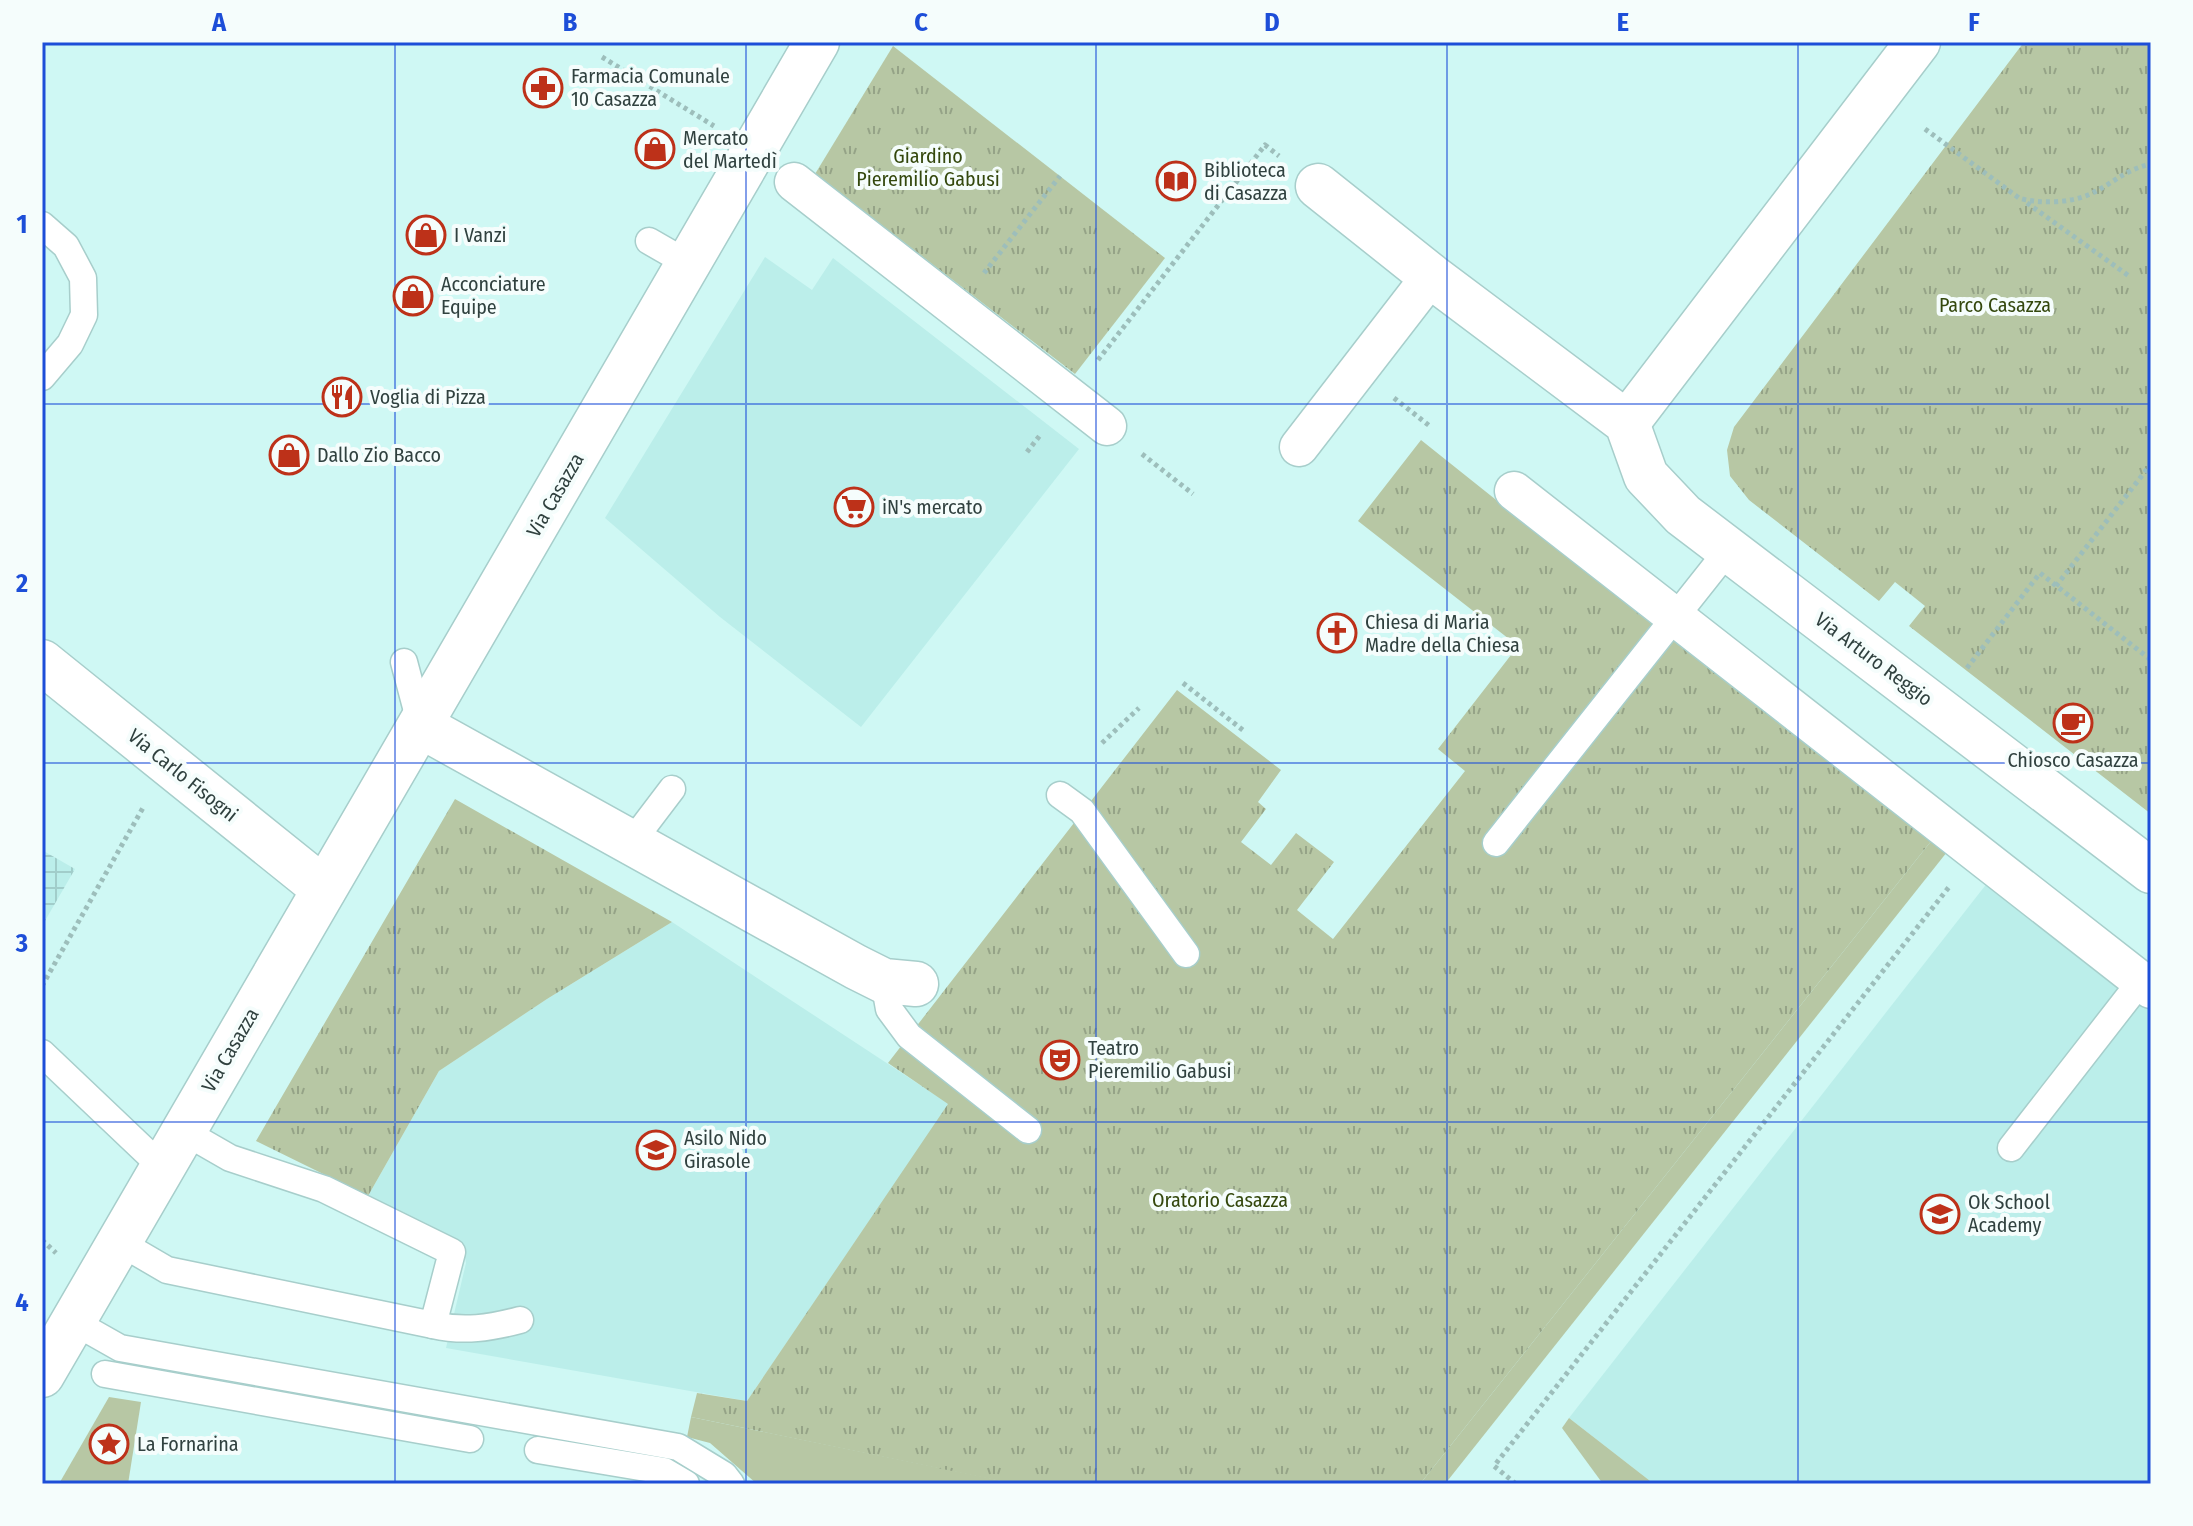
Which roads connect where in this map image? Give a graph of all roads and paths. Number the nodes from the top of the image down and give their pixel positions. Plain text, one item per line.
1 (817, 42) edge
2 (1918, 42) edge
3 (602, 57) dead end
4 (1925, 129) dead end
5 (725, 133) dead end
6 (1278, 155) dead end
7 (2151, 164) edge
8 (1060, 176) dead end
9 (794, 182) dead end
10 (1318, 186) dead end
11 (2019, 198) junction
12 (42, 225) edge
13 (649, 241) dead end
14 (689, 264) junction
15 (1173, 264) dead end
16 (1431, 276) junction
17 (2129, 276) dead end
18 (956, 309) junction
19 (42, 377) edge
20 (1627, 423) junction
21 (1107, 426) joint
22 (1299, 447) dead end
23 (2151, 464) edge
24 (1514, 491) dead end
25 (1193, 494) dead end
26 (1729, 549) junction
27 (2056, 586) junction
28 (1674, 618) junction
29 (2151, 660) edge
30 (42, 662) edge
31 (404, 662) dead end
32 (1964, 670) dead end
33 (1183, 683) dead end
34 (1139, 708) dead end
35 (421, 726) junction
36 (1244, 731) dead end
37 (1102, 743) dead end
38 (168, 763) junction
39 (672, 789) dead end
40 (1060, 795) dead end
41 (631, 843) junction
42 (1496, 843) dead end
43 (1977, 852) junction
44 (2151, 871) edge
45 (324, 889) junction
46 (1186, 954) dead end
47 (900, 983) joint
48 (2146, 985) edge
49 (42, 986) edge
50 (42, 1053) edge
51 (1028, 1130) dead end
52 (2011, 1148) dead end
53 (173, 1149) junction
54 (42, 1240) edge
55 (119, 1242) junction
56 (57, 1253) dead end
57 (520, 1320) dead end
58 (74, 1322) junction
59 (433, 1325) junction
60 (105, 1374) dead end
61 (42, 1375) edge
62 (470, 1439) dead end
63 (538, 1450) dead end
64 (686, 1484) edge
65 (731, 1484) edge
66 (1516, 1484) edge

1 - 14 street, Via Casazza
2 - 20 street
3 - 5 path
4 - 11 path
6 - 15 path
7 - 11 path
8 - 18 path
9 - 18 street
10 - 16 street
11 - 17 path
12 - 19 lane
13 - 14 lane
14 - 35 street, Via Casazza
16 - 20 street
16 - 22 street
18 - 21 street
20 - 26 street, Via Arturo Reggio
21 - 25 path
23 - 27 path
24 - 28 street
26 - 28 lane
26 - 44 street, Via Arturo Reggio
27 - 29 path
27 - 32 path
28 - 42 lane
28 - 43 street
30 - 38 street, Via Carlo Fisogni
31 - 35 lane
33 - 36 path
34 - 37 path
35 - 41 street
35 - 45 street, Via Casazza
38 - 45 street, Via Carlo Fisogni
38 - 49 path
39 - 41 lane
40 - 46 lane
41 - 47 street
43 - 48 street
43 - 66 path
45 - 53 street, Via Casazza
47 - 51 lane
48 - 52 lane
50 - 53 lane
53 - 55 street, Via Casazza
53 - 59 lane
54 - 56 path
55 - 58 street, Via Casazza
55 - 59 lane
57 - 59 lane
58 - 61 street, Via Casazza
58 - 65 lane
60 - 62 lane
63 - 64 lane

